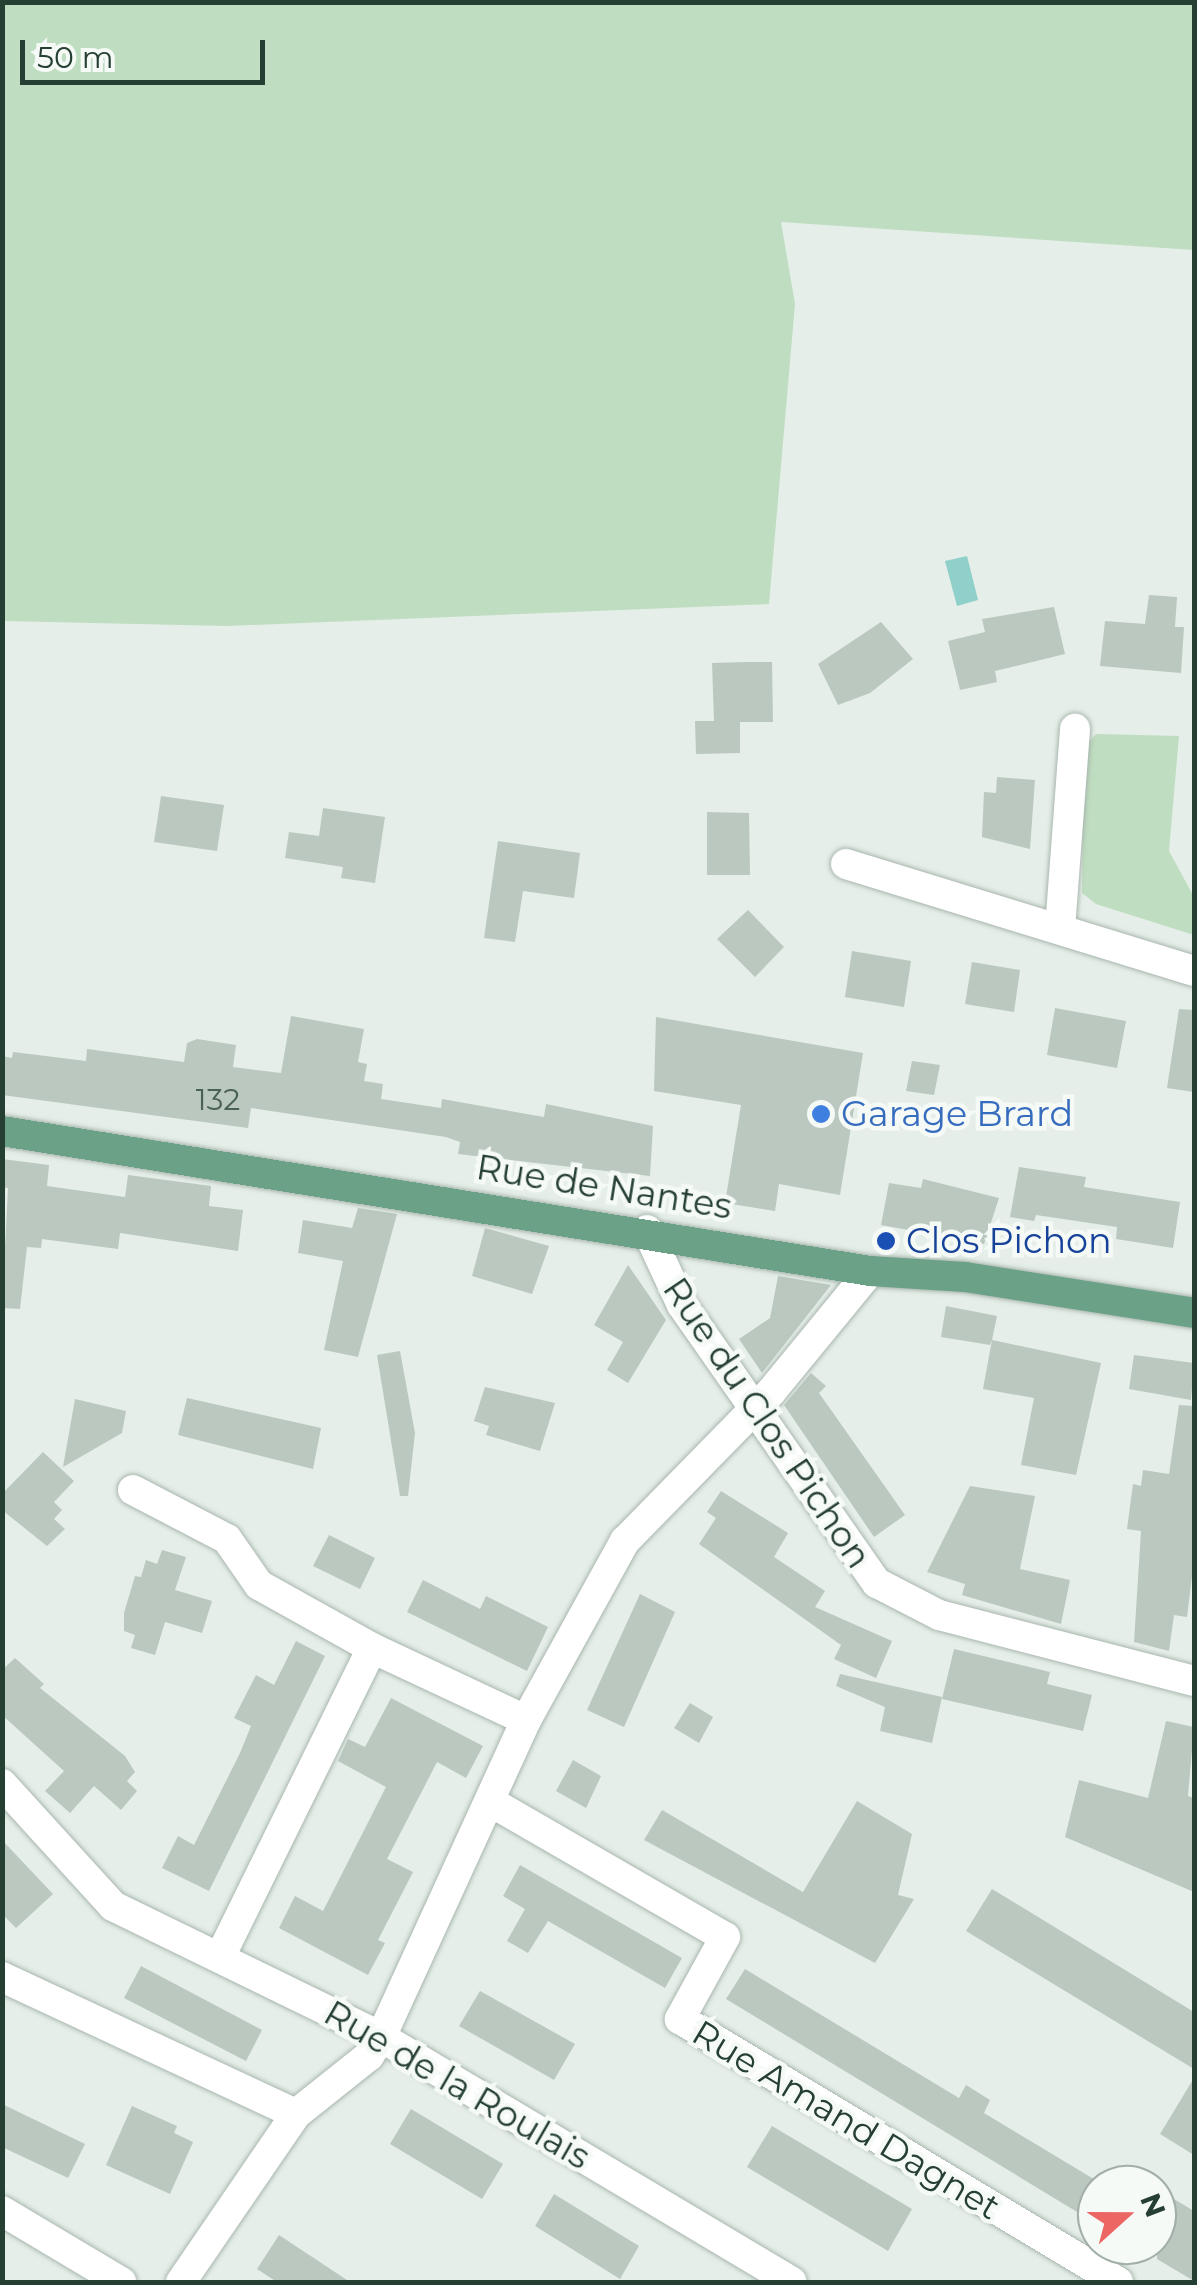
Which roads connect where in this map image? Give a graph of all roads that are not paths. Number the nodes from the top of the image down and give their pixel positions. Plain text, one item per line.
1 (1074, 729) dead end
2 (846, 864) dead end
3 (1060, 929) junction
4 (1194, 971) edge
5 (2, 1131) edge
6 (647, 1230) junction
7 (870, 1271) junction
8 (1194, 1313) edge
9 (754, 1410) junction
10 (133, 1490) dead end
11 (372, 1648) junction
12 (1194, 1681) edge
13 (526, 1720) junction
14 (2, 1784) edge
15 (491, 1802) junction
16 (221, 1955) junction
17 (2, 1977) edge
18 (381, 2037) junction
19 (296, 2114) junction
20 (2, 2210) edge
21 (121, 2282) edge
22 (181, 2282) edge
23 (792, 2282) edge
24 (1118, 2282) edge

1 - 3 street
2 - 3 street
3 - 4 street
5 - 6 main road, Rue de Nantes
6 - 7 main road, Rue de Nantes
6 - 9 street, Rue du Clos Pichon
7 - 8 main road, Rue de Nantes
7 - 9 street
9 - 12 street, Rue du Clos Pichon
9 - 13 street
10 - 11 street
11 - 13 street
11 - 16 street
13 - 15 street
14 - 16 street, Rue de la Roulais
15 - 18 street
15 - 24 street, Rue Amand Dagnet
16 - 18 street, Rue de la Roulais
17 - 19 street
18 - 19 street
18 - 23 street, Rue de la Roulais
19 - 22 street
20 - 21 street

